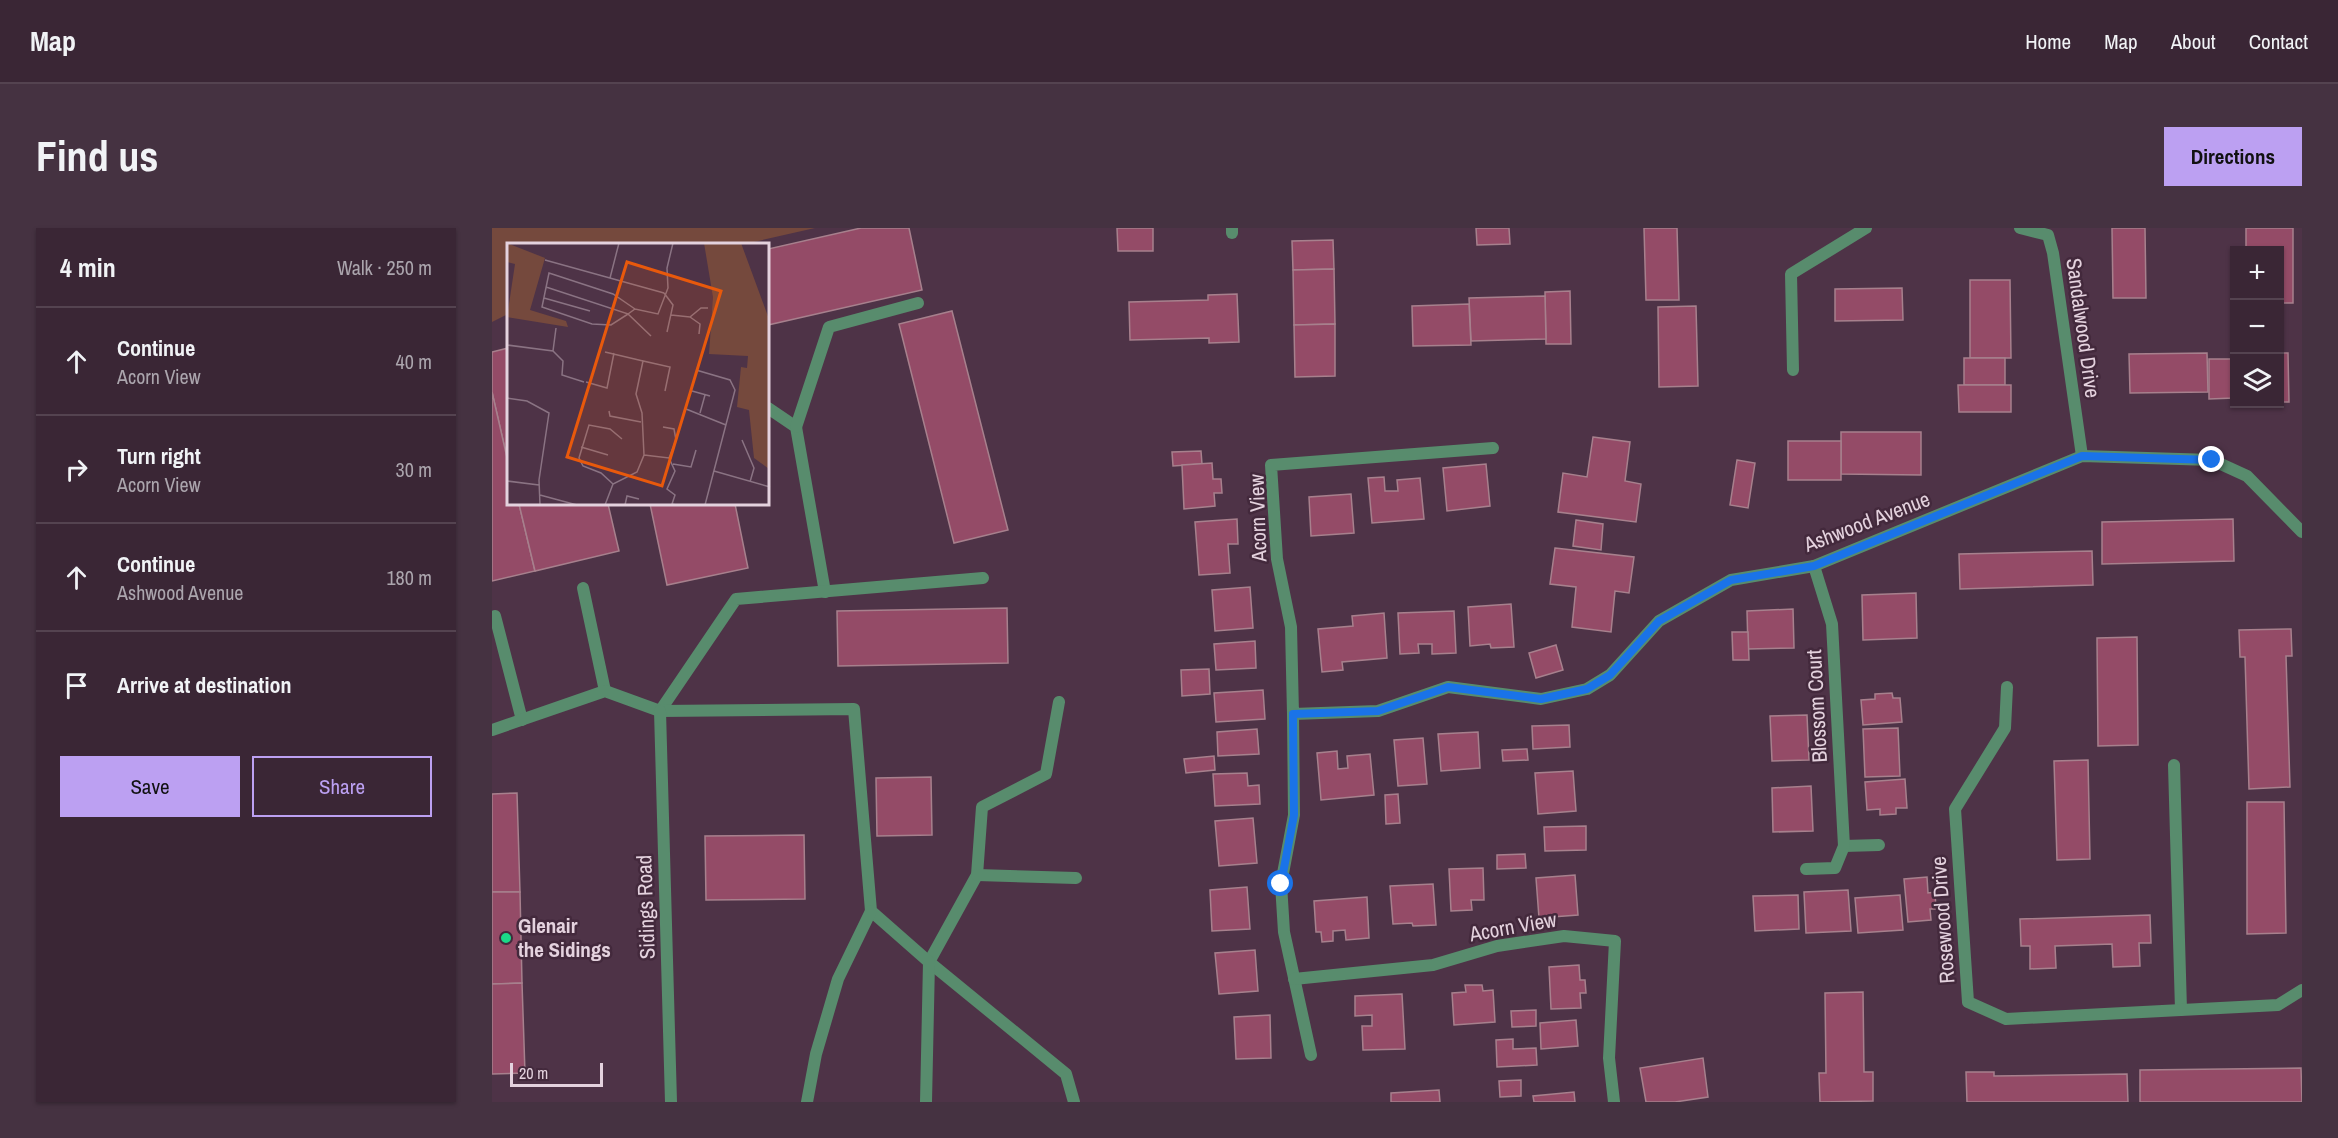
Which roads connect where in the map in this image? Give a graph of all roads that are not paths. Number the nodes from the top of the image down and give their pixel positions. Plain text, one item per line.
1 (1866, 228) edge
2 (2020, 228) edge
3 (2050, 232) edge
4 (918, 303) dead end
5 (1793, 370) dead end
6 (770, 409) edge
7 (796, 427) junction
8 (1492, 448) dead end
9 (2082, 456) junction
10 (2302, 532) edge
11 (1814, 566) junction
12 (984, 578) dead end
13 (583, 588) dead end
14 (825, 592) junction
15 (495, 616) dead end
16 (2007, 687) dead end
17 (605, 691) junction
18 (1059, 702) dead end
19 (660, 711) junction
20 (1293, 714) junction
21 (522, 720) junction
22 (492, 730) edge
23 (2174, 765) dead end
24 (1879, 845) dead end
25 (1844, 846) junction
26 (1806, 869) dead end
27 (977, 875) junction
28 (1076, 878) dead end
29 (871, 911) junction
30 (929, 962) junction
31 (1294, 979) junction
32 (2302, 990) edge
33 (2181, 1010) junction
34 (1311, 1055) dead end
35 (671, 1102) edge
36 (807, 1102) edge
37 (926, 1102) edge
38 (1074, 1102) edge
39 (1614, 1102) edge

1 - 5 street
2 - 3 street, Sandalwood Drive
3 - 9 street, Sandalwood Drive
4 - 7 street
6 - 7 street
7 - 14 street
8 - 20 street, Acorn View
9 - 10 street, Ashwood Avenue
9 - 11 street, Ashwood Avenue
11 - 20 street, Ashwood Avenue
11 - 25 street, Blossom Court
12 - 14 street
13 - 17 street
14 - 19 street
15 - 21 street
16 - 33 street, Rosewood Drive
17 - 19 street
17 - 21 street
18 - 27 street
19 - 29 street
19 - 35 street, Sidings Road
20 - 31 street, Acorn View
21 - 22 street
23 - 33 street
24 - 25 street
25 - 26 street
27 - 28 street
27 - 30 street
29 - 30 street
29 - 36 street
30 - 37 street
30 - 38 street
31 - 34 street, Acorn View
31 - 39 street, Acorn View
32 - 33 street, Rosewood Drive

